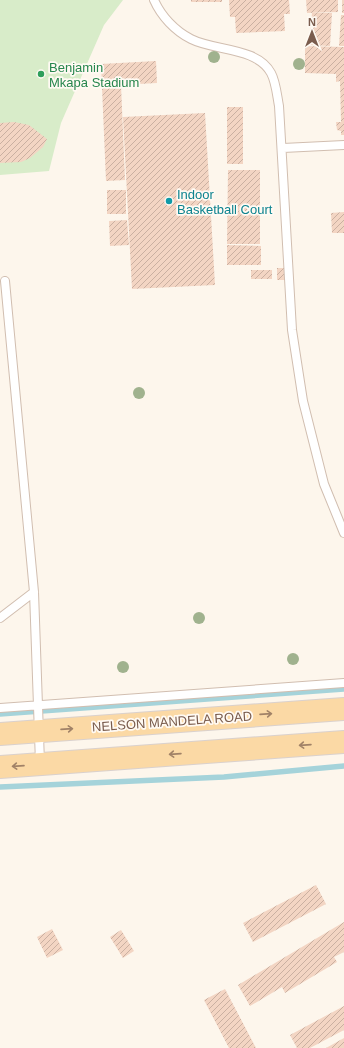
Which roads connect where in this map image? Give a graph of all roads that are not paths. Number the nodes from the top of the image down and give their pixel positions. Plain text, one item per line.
1 (154, 0) edge
2 (344, 144) edge
3 (282, 148) junction
4 (5, 281) dead end
5 (344, 533) edge
6 (34, 592) junction
7 (0, 618) edge
8 (344, 683) edge
9 (39, 705) junction
10 (0, 708) edge
11 (344, 709) edge
12 (39, 731) junction
13 (0, 734) edge
14 (344, 742) edge
15 (40, 764) junction
16 (0, 767) edge

1 - 3 lane
2 - 3 lane
3 - 5 lane
4 - 6 lane
6 - 7 lane
6 - 9 lane
8 - 9 lane
9 - 10 lane
9 - 12 lane
12 -> 11 main road, NELSON MANDELA ROAD
12 - 13 main road, NELSON MANDELA ROAD
12 - 15 lane
14 -> 15 main road
15 -> 16 main road

